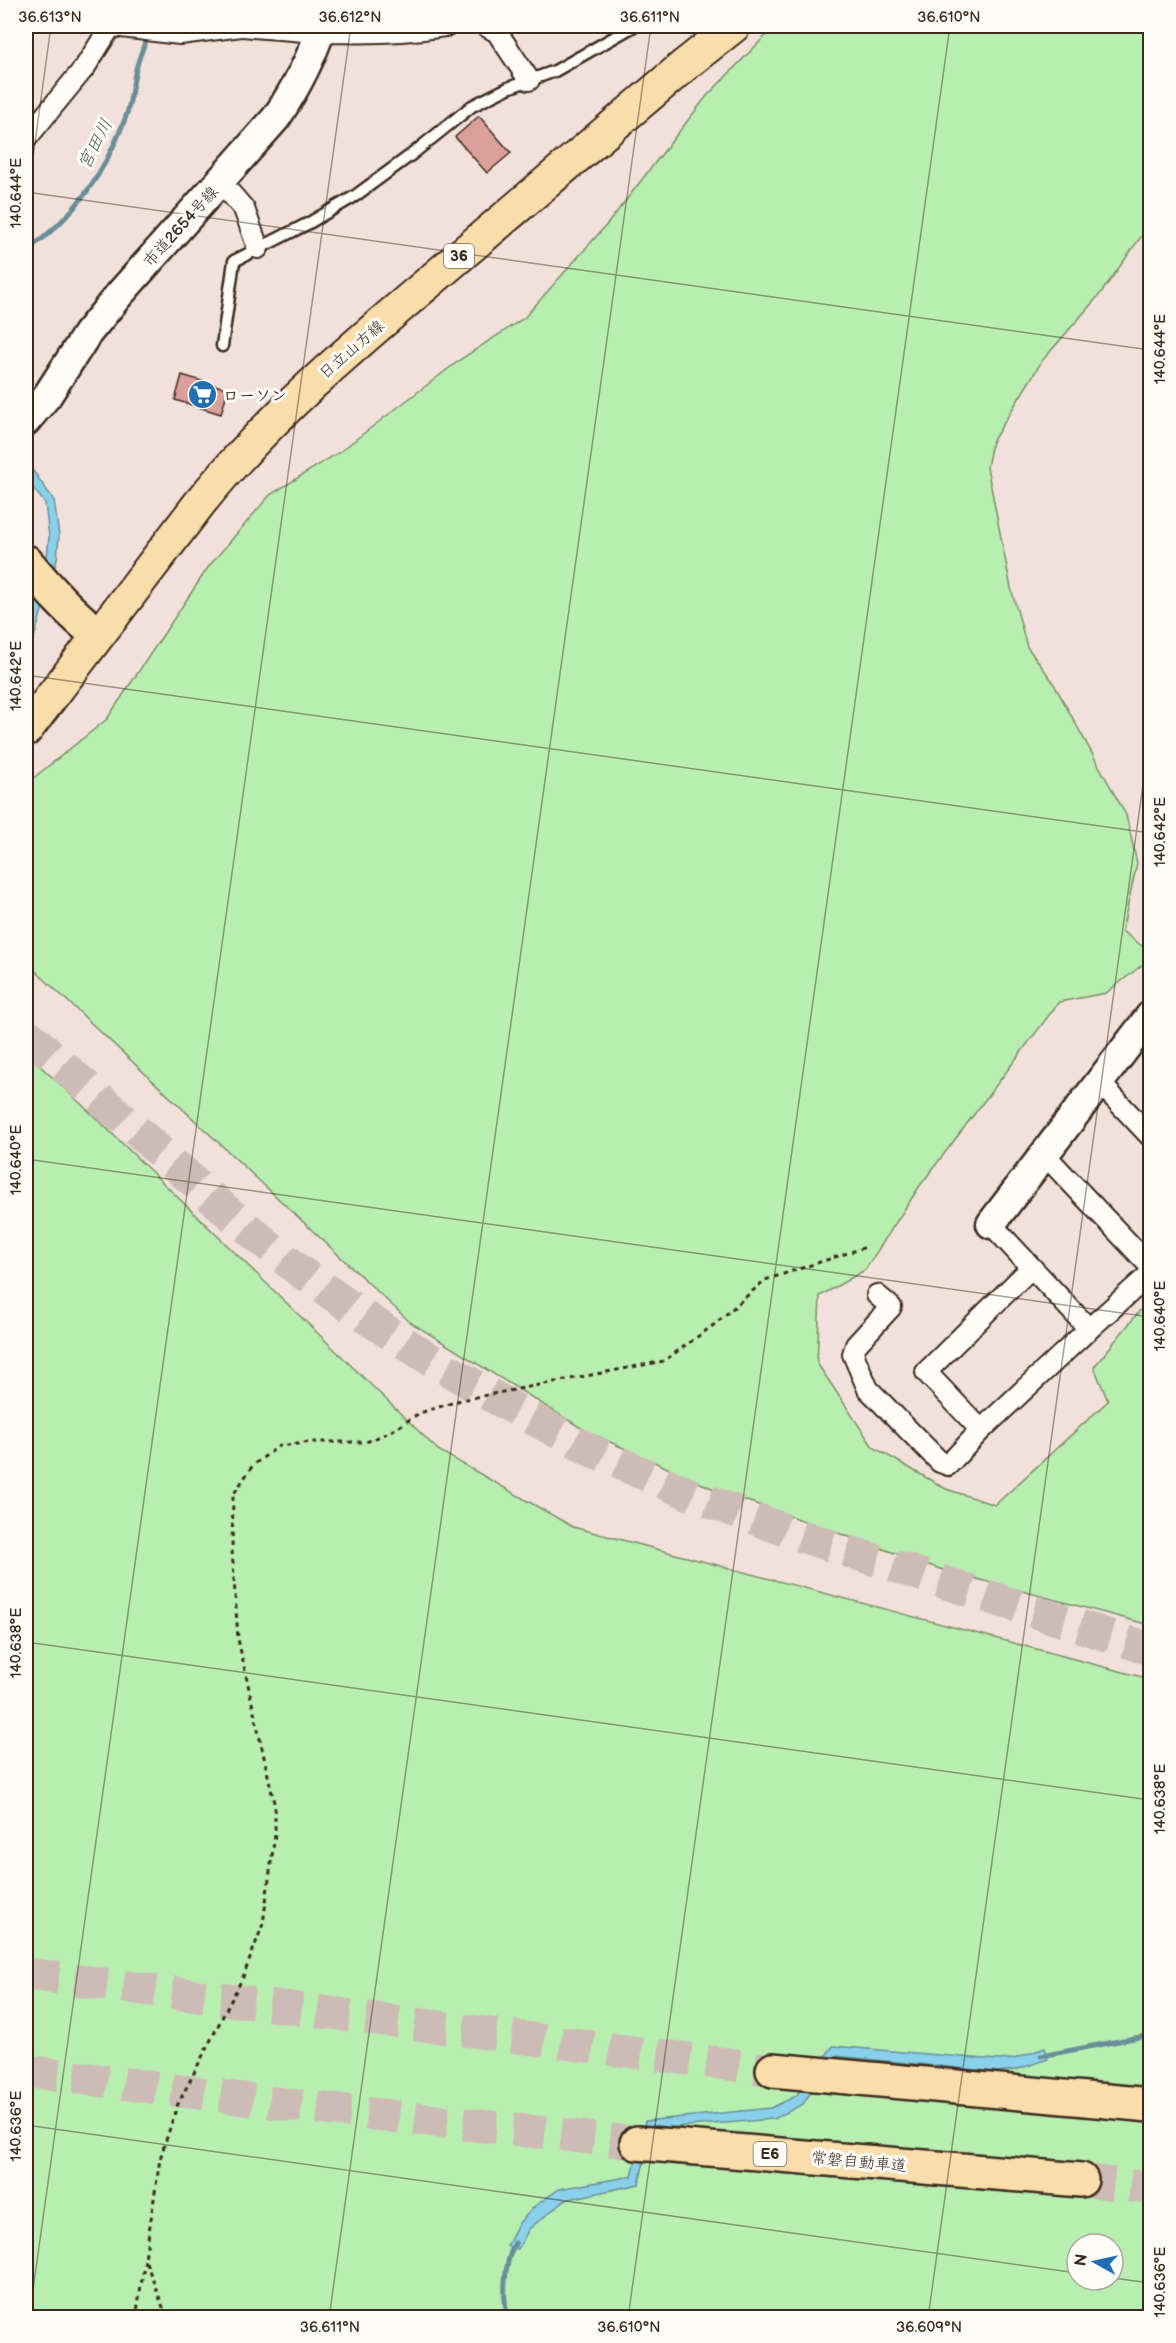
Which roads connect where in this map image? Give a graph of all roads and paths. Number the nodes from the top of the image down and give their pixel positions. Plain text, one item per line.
1 (115, 26) edge
2 (242, 26) edge
3 (446, 26) edge
4 (486, 26) edge
5 (634, 26) edge
6 (735, 26) edge
7 (321, 29) edge
8 (528, 80) junction
9 (26, 139) edge
10 (220, 181) junction
11 (258, 248) junction
12 (222, 346) dead end
13 (26, 421) edge
14 (26, 562) edge
15 (98, 634) junction
16 (26, 730) edge
17 (1150, 1016) edge
18 (1100, 1083) junction
19 (1150, 1136) edge
20 (1044, 1154) junction
21 (991, 1224) joint
22 (866, 1247) dead end
23 (1150, 1266) edge
24 (1031, 1268) junction
25 (1150, 1274) edge
26 (877, 1295) dead end
27 (1089, 1329) junction
28 (981, 1430) junction
29 (773, 2070) tunnel mouth
30 (1150, 2105) edge
31 (637, 2143) tunnel mouth
32 (1075, 2180) tunnel mouth
33 (145, 2261) junction
34 (136, 2318) edge
35 (167, 2318) edge

1 - 2 street
1 - 9 street
2 - 7 street
3 - 7 street
4 - 8 street
5 - 8 lane
6 - 15 main road, 日立山方線 / 36
7 - 10 street, 市道2654号線
8 - 11 lane
10 - 11 street
10 - 13 street, 市道2654号線
11 - 12 lane
14 - 15 highway
15 - 16 main road, 日立山方線 / 36
17 - 18 street
18 - 19 street
18 - 20 street
20 - 21 street
20 - 23 street
21 - 24 street
22 - 33 path
24 - 27 street
24 - 28 street
25 - 27 street
26 - 28 street
27 - 28 street
29 - 30 highway
31 - 32 highway, 常磐自動車道 / E6
33 - 34 path
33 - 35 path

